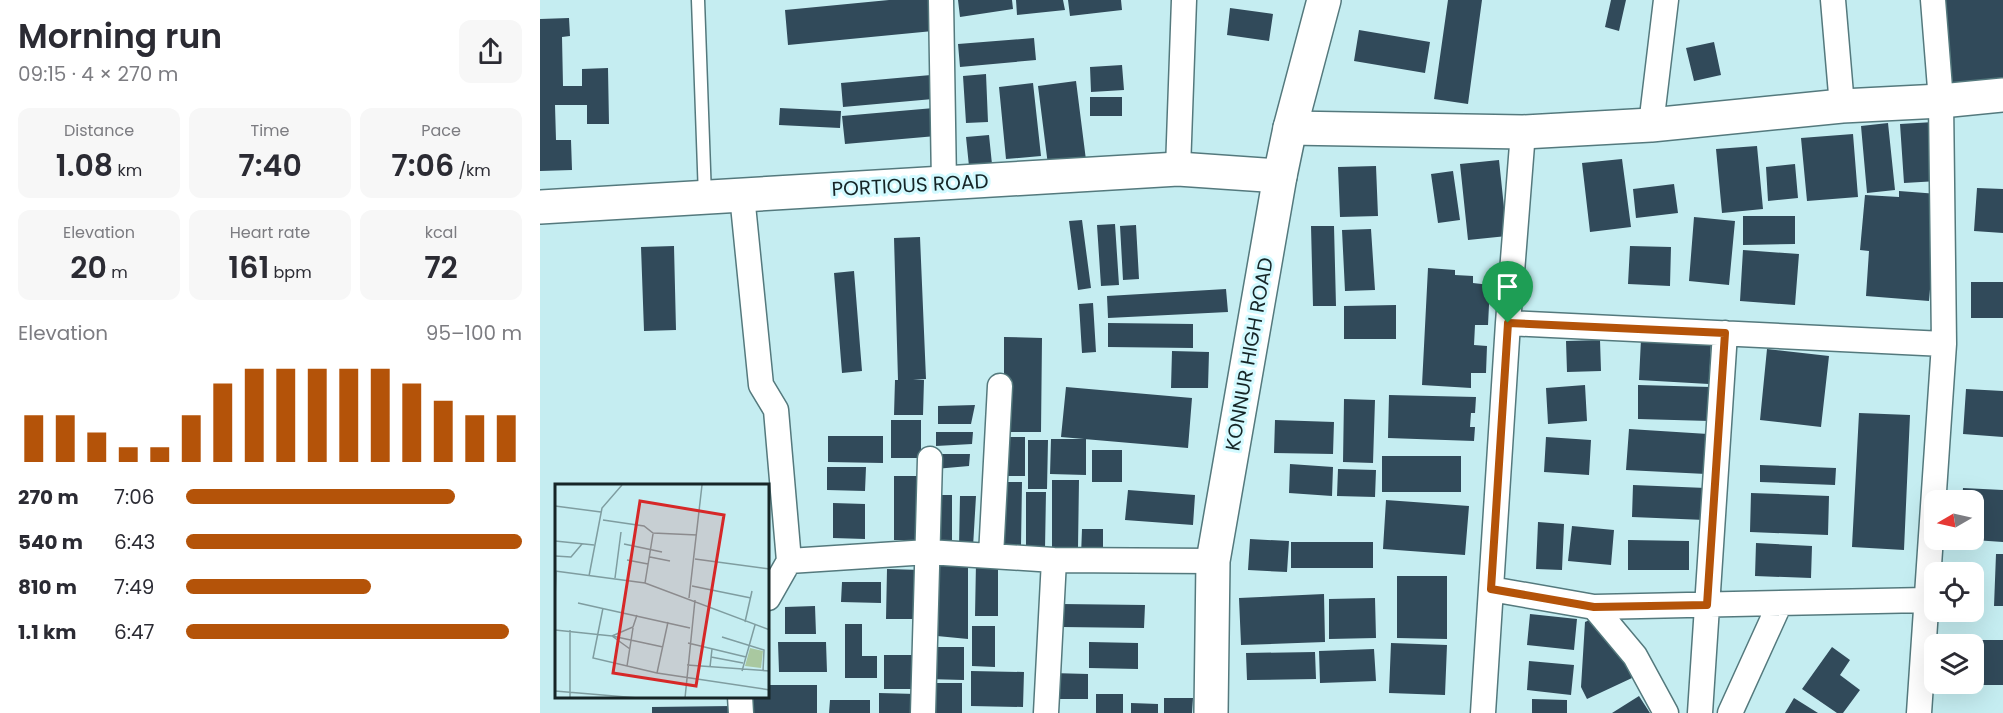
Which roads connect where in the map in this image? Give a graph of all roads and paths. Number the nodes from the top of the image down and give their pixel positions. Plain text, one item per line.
1 (698, 0) edge
2 (941, 0) edge
3 (1184, 0) edge
4 (1324, 0) edge
5 (1666, 0) edge
6 (1833, 0) edge
7 (1934, 0) edge
8 (2003, 95) edge
9 (1941, 101) junction
10 (1842, 106) junction
11 (1651, 125) junction
12 (1290, 128) junction
13 (1523, 132) junction
14 (1178, 169) junction
15 (1280, 176) junction
16 (944, 184) junction
17 (742, 195) junction
18 (705, 197) junction
19 (540, 207) edge
20 (1508, 323) junction
21 (1725, 333) junction
22 (1944, 344) junction
23 (1000, 386) dead end
24 (930, 459) dead end
25 (928, 552) junction
26 (991, 556) junction
27 (1054, 560) junction
28 (789, 561) junction
29 (1213, 561) junction
30 (1929, 562) edge
31 (1491, 589) junction
32 (770, 594) edge
33 (1924, 600) edge
34 (1780, 603) junction
35 (1707, 605) junction
36 (1594, 607) junction
37 (1925, 622) edge
38 (740, 698) edge
39 (741, 713) edge
40 (922, 713) edge
41 (1046, 713) edge
42 (1211, 713) edge
43 (1483, 713) edge
44 (1666, 713) edge
45 (1701, 713) edge
46 (1730, 713) edge
47 (1919, 713) edge

1 - 18 lane
2 - 16 street
3 - 14 street
4 - 12 main road, KONNUR HIGH ROAD
5 - 11 street
6 - 10 street
7 - 9 street
8 - 9 main road
9 - 10 main road
9 - 22 street
10 - 11 main road
11 - 13 main road
12 - 13 main road
12 - 15 main road, KONNUR HIGH ROAD
13 - 20 street
14 - 15 main road, PORTIOUS ROAD
14 - 16 main road, PORTIOUS ROAD
15 - 29 main road, KONNUR HIGH ROAD
16 - 17 main road, PORTIOUS ROAD
17 - 18 main road, PORTIOUS ROAD
17 - 28 street
18 - 19 main road, PORTIOUS ROAD
20 - 21 street
20 - 31 street
21 - 22 street
21 - 35 street
22 - 30 street
23 - 26 street
24 - 25 street
25 - 26 street
25 - 28 street
25 - 40 street
26 - 27 street
27 - 29 street
27 - 41 street
28 - 32 street
29 - 42 main road, KONNUR HIGH ROAD
31 - 36 street
31 - 43 street
33 - 34 street
34 - 35 street
34 - 46 street
35 - 36 street
35 - 45 street
36 - 44 street
37 - 47 street
38 - 39 street

